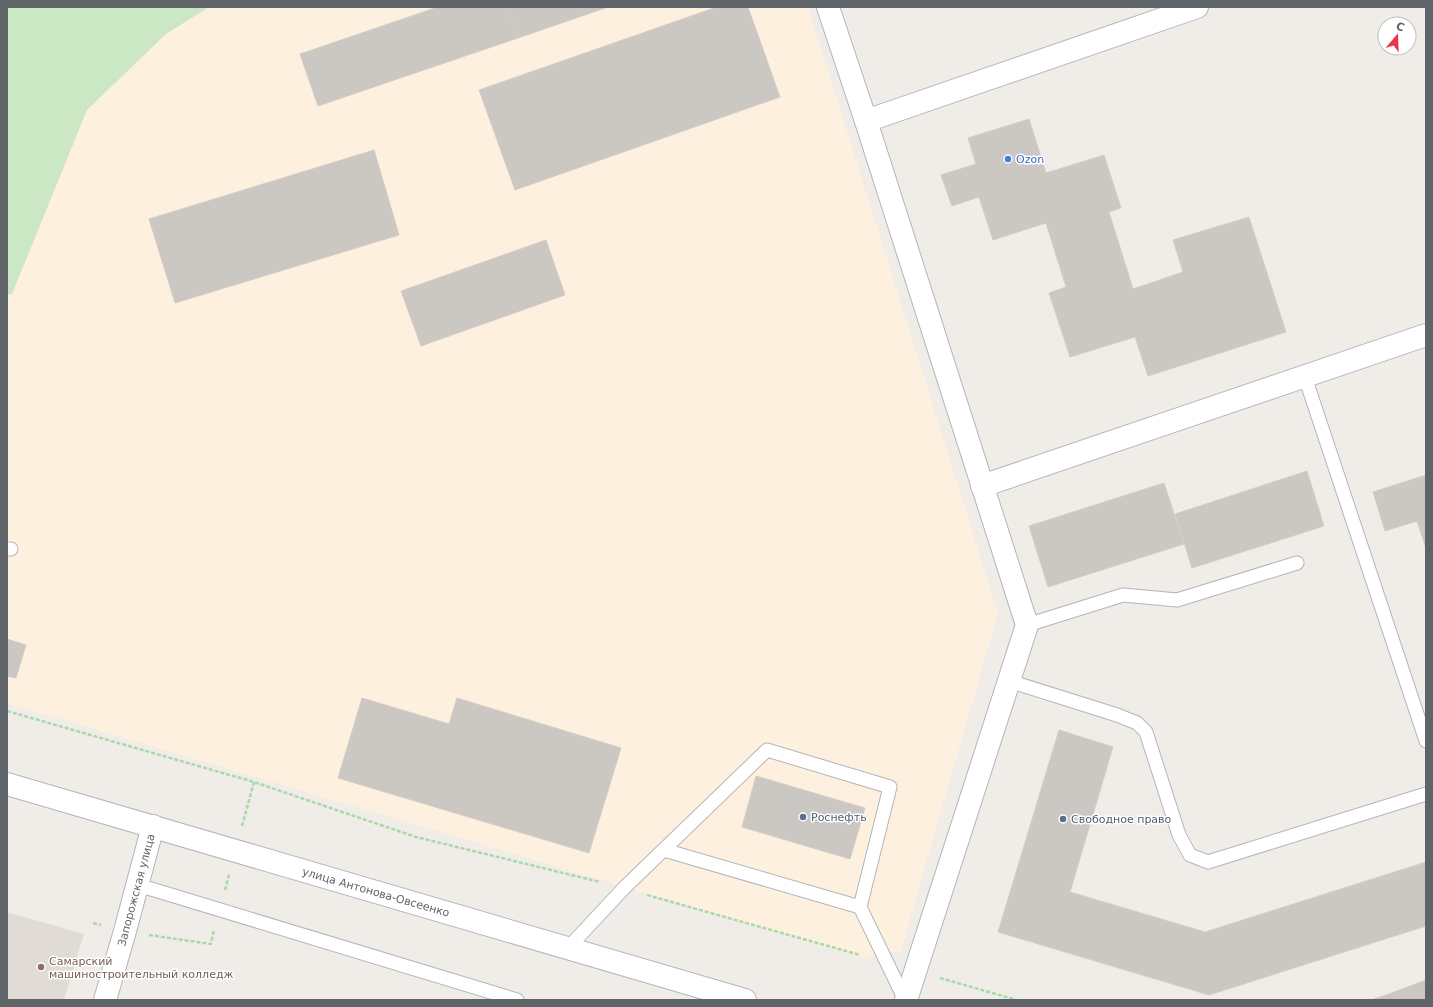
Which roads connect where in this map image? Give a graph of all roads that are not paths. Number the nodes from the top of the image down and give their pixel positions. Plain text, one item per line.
1 (828, 7) edge
2 (1197, 7) edge
3 (866, 121) junction
4 (1426, 335) edge
5 (1305, 376) junction
6 (982, 486) junction
7 (1298, 563) dead end
8 (1027, 625) junction
9 (1009, 681) junction
10 (1426, 741) edge
11 (7, 784) edge
12 (1426, 794) edge
13 (153, 826) junction
14 (664, 850) junction
15 (138, 885) junction
16 (860, 907) junction
17 (568, 948) junction
18 (105, 1000) edge
19 (517, 1000) edge
20 (745, 1000) edge
21 (905, 1000) edge

1 - 3 street
2 - 3 street
3 - 6 street
4 - 5 street
5 - 6 street
5 - 10 lane
6 - 8 street
7 - 8 lane
8 - 9 street
9 - 12 lane
9 - 21 street
11 - 13 street, улица Антонова-Овсеенко
13 - 15 street, Запорожская улица
13 - 17 street, улица Антонова-Овсеенко
14 - 16 lane
14 - 16 lane
14 - 17 lane
15 - 18 street, Запорожская улица
15 - 19 lane
16 - 21 lane
17 - 20 street, улица Антонова-Овсеенко

